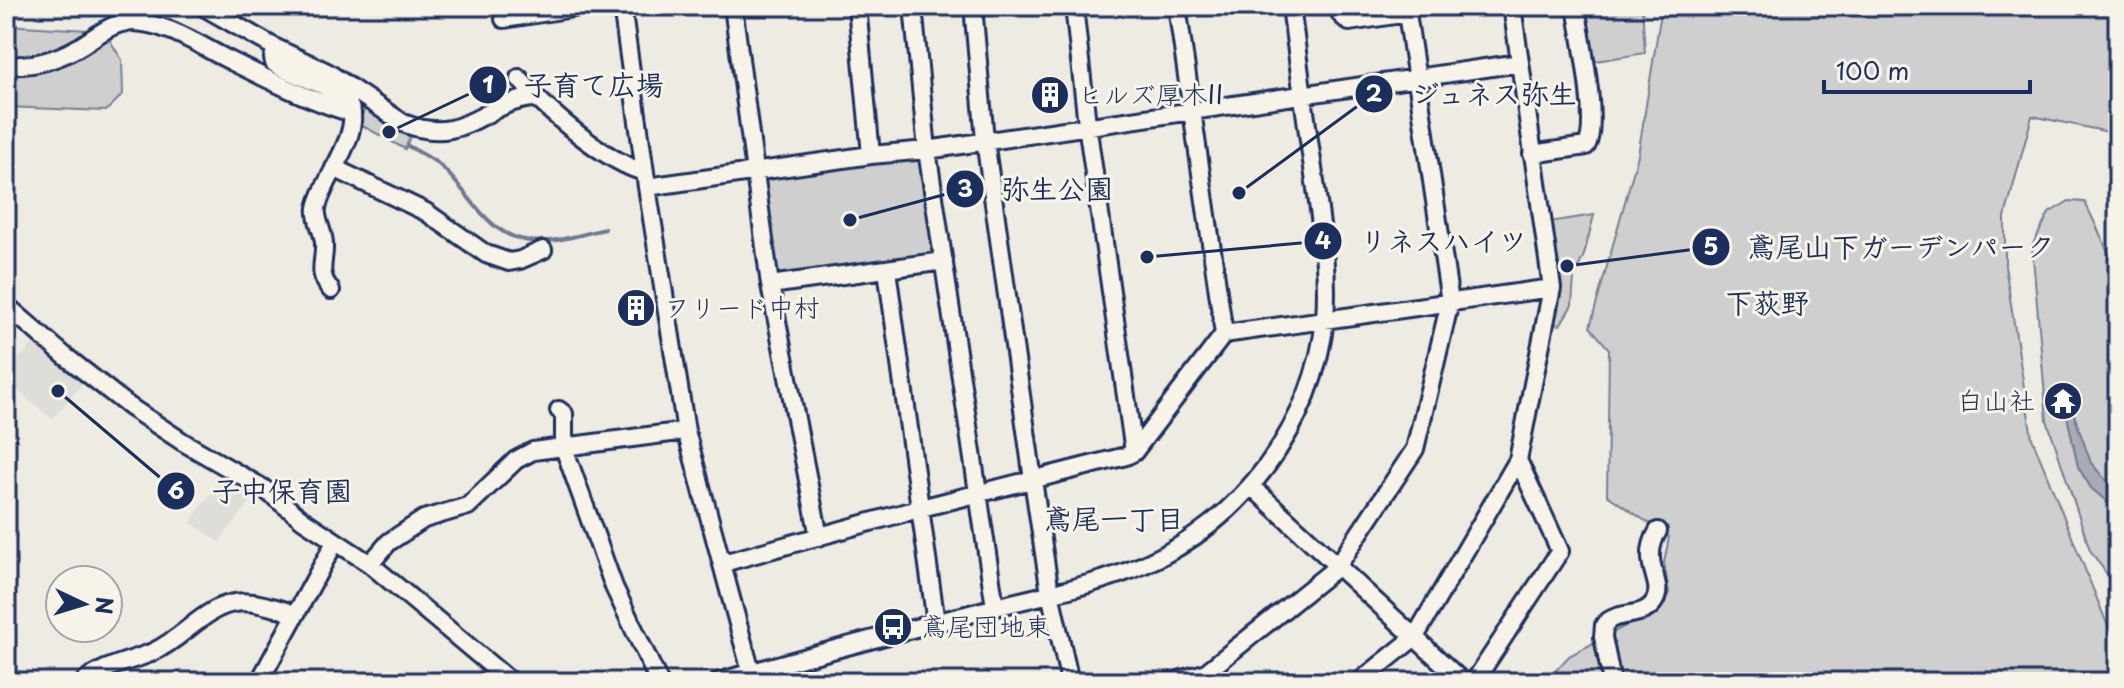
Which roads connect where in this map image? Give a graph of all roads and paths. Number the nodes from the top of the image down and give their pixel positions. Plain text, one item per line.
1 (202, 6) edge
2 (586, 6) edge
3 (622, 6) edge
4 (733, 6) edge
5 (857, 6) edge
6 (913, 6) edge
7 (973, 6) edge
8 (1074, 6) edge
9 (1177, 6) edge
10 (1291, 6) edge
11 (1340, 6) edge
12 (1512, 6) edge
13 (1576, 6) edge
14 (1407, 10) edge
15 (504, 19) dead end
16 (276, 48) junction
17 (1519, 63) junction
18 (6, 65) edge
19 (519, 78) dead end
20 (1417, 79) junction
21 (1302, 93) junction
22 (535, 98) junction
23 (1191, 111) junction
24 (352, 113) junction
25 (1087, 124) junction
26 (985, 140) junction
27 (927, 150) junction
28 (1532, 154) junction
29 (871, 155) junction
30 (334, 168) junction
31 (755, 172) junction
32 (646, 180) junction
33 (543, 250) dead end
34 (944, 261) junction
35 (887, 270) junction
36 (770, 285) junction
37 (1552, 288) junction
38 (331, 290) dead end
39 (1450, 302) junction
40 (6, 305) edge
41 (1324, 319) junction
42 (1224, 334) junction
43 (559, 410) dead end
44 (686, 431) junction
45 (564, 448) junction
46 (1134, 452) junction
47 (1518, 460) junction
48 (1033, 480) junction
49 (1251, 486) junction
50 (978, 494) junction
51 (921, 508) junction
52 (1658, 531) dead end
53 (819, 537) junction
54 (335, 542) junction
55 (723, 563) junction
56 (370, 564) junction
57 (1337, 567) junction
58 (1050, 593) junction
59 (995, 607) junction
60 (294, 615) junction
61 (936, 623) junction
62 (1415, 637) junction
63 (756, 677) edge
64 (1208, 678) edge
65 (84, 682) edge
66 (259, 682) edge
67 (511, 682) edge
68 (659, 682) edge
69 (718, 682) edge
70 (1070, 682) edge
71 (1171, 682) edge
72 (1359, 682) edge
73 (1463, 682) edge
74 (1474, 682) edge
75 (1612, 682) edge

1 - 16 street
2 - 15 street
3 - 32 street
4 - 31 street
5 - 29 street
6 - 27 street
7 - 26 street
8 - 25 street
9 - 23 street
10 - 21 street
11 - 14 street
12 - 17 street
13 - 28 street
14 - 20 street
16 - 22 street
16 - 24 street
17 - 20 street
17 - 28 street
18 - 24 street
19 - 22 street
20 - 21 street
20 - 39 street
21 - 23 street
21 - 41 street
22 - 32 street
23 - 25 street
23 - 42 street
24 - 30 street
25 - 26 street
25 - 46 street
26 - 27 street
26 - 48 street
27 - 29 street
27 - 34 street
28 - 37 street
29 - 31 street
30 - 33 street
30 - 38 street
31 - 32 street
31 - 36 street
32 - 44 street
34 - 35 street
34 - 50 street
35 - 36 street
35 - 51 street
36 - 53 street
37 - 39 street
37 - 47 street
39 - 41 street
39 - 57 street
40 - 54 street
41 - 42 street
41 - 49 street
42 - 46 street
43 - 45 street
44 - 45 street
44 - 55 street
45 - 56 street
45 - 68 street
46 - 48 street
47 - 62 street
47 - 74 street
48 - 50 street
48 - 58 street
49 - 57 street
49 - 58 street
50 - 51 street
50 - 59 street
51 - 53 street
51 - 61 street
52 - 75 street
53 - 55 street
54 - 56 street
54 - 60 street
55 - 63 street
56 - 67 street
57 - 62 street
57 - 64 street
58 - 59 street
58 - 70 street
59 - 61 street
60 - 65 street
60 - 66 street
61 - 63 street
62 - 72 street
62 - 73 street
63 - 69 street
64 - 71 street

